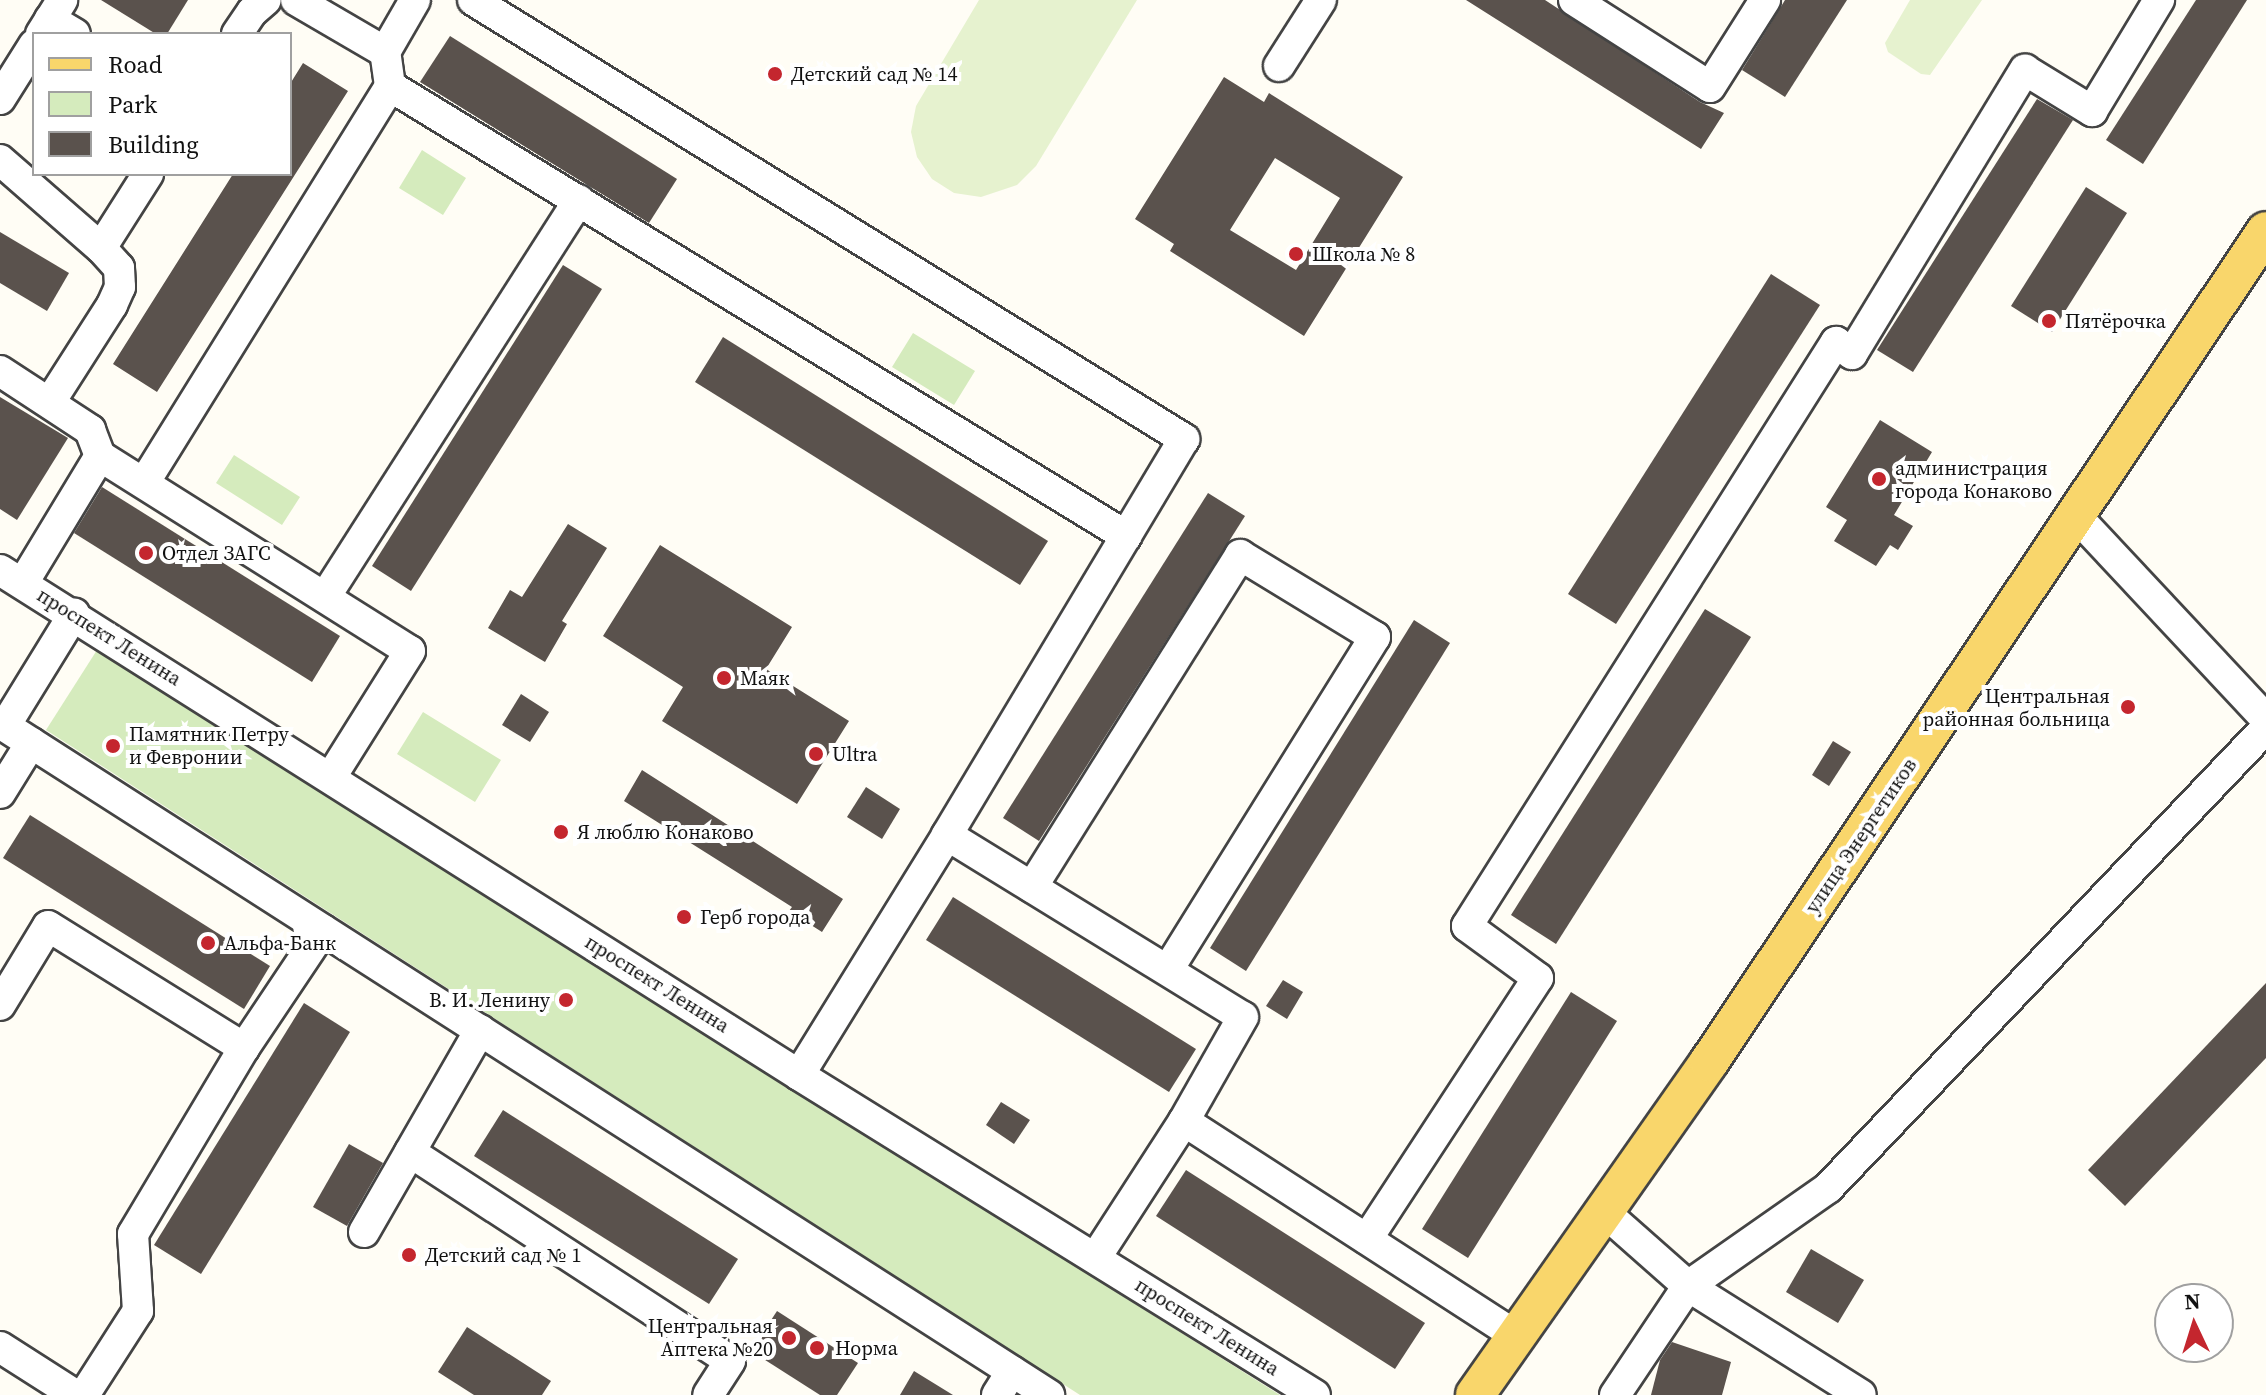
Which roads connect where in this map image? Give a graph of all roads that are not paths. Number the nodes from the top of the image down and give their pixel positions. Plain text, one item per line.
1 (266, 0) edge
2 (296, 0) edge
3 (415, 0) edge
4 (473, 0) edge
5 (1321, 0) edge
6 (1574, 0) edge
7 (1765, 0) edge
8 (2159, 0) edge
9 (238, 32) edge
10 (32, 48) edge
11 (385, 52) junction
12 (1279, 66) dead end
13 (390, 86) junction
14 (0, 99) edge
15 (0, 160) edge
16 (147, 176) edge
17 (579, 200) junction
18 (2266, 231) edge
19 (101, 248) junction
20 (1, 374) edge
21 (50, 402) junction
22 (100, 456) junction
23 (144, 483) junction
24 (2077, 517) junction
25 (1126, 536) junction
26 (12, 576) edge
27 (325, 597) junction
28 (74, 614) junction
29 (2266, 719) edge
30 (2, 725) edge
31 (2266, 728) edge
32 (31, 743) junction
33 (331, 777) junction
34 (0, 793) edge
35 (947, 835) junction
36 (1032, 887) junction
37 (323, 930) junction
38 (1168, 970) junction
39 (0, 1005) edge
40 (480, 1030) junction
41 (244, 1048) junction
42 (799, 1075) junction
43 (1184, 1121) junction
44 (410, 1152) junction
45 (1603, 1211) junction
46 (364, 1232) dead end
47 (1367, 1239) junction
48 (1096, 1257) junction
49 (1688, 1286) junction
50 (1515, 1335) junction
51 (0, 1347) edge
52 (1005, 1383) edge
53 (75, 1395) edge
54 (84, 1395) edge
55 (708, 1395) edge
56 (1049, 1395) edge
57 (1315, 1395) edge
58 (1475, 1395) edge
59 (1615, 1395) edge
60 (1861, 1395) edge

1 - 9 street
2 - 11 street
3 - 11 street
4 - 25 street
5 - 12 street
6 - 7 street
8 - 47 street
10 - 14 street
11 - 13 street
13 - 17 street
13 - 23 street
15 - 19 street
16 - 19 street
17 - 25 street
17 - 27 street
18 - 24 main road, улица Энергетиков
19 - 21 street
20 - 21 street
21 - 22 street
22 - 23 street
22 - 26 street
23 - 27 street
24 - 29 street
24 - 45 main road, улица Энергетиков
25 - 35 street
26 - 28 street, проспект Ленина
27 - 33 street
28 - 30 street
28 - 33 street, проспект Ленина
30 - 32 street
31 - 49 street
32 - 34 street
32 - 37 street
33 - 42 street, проспект Ленина
35 - 36 street
35 - 42 street
36 - 38 street
36 - 38 street
37 - 40 street
37 - 41 street
38 - 43 street
39 - 41 street
40 - 44 street
40 - 52 street
41 - 54 street
42 - 48 street, проспект Ленина
43 - 47 street
43 - 48 street
44 - 46 street
44 - 55 street
45 - 49 street
45 - 50 main road, улица Энергетиков
47 - 50 street
48 - 57 street, проспект Ленина
49 - 59 street
49 - 60 street
50 - 58 main road, улица Энергетиков
51 - 53 street
52 - 56 street

